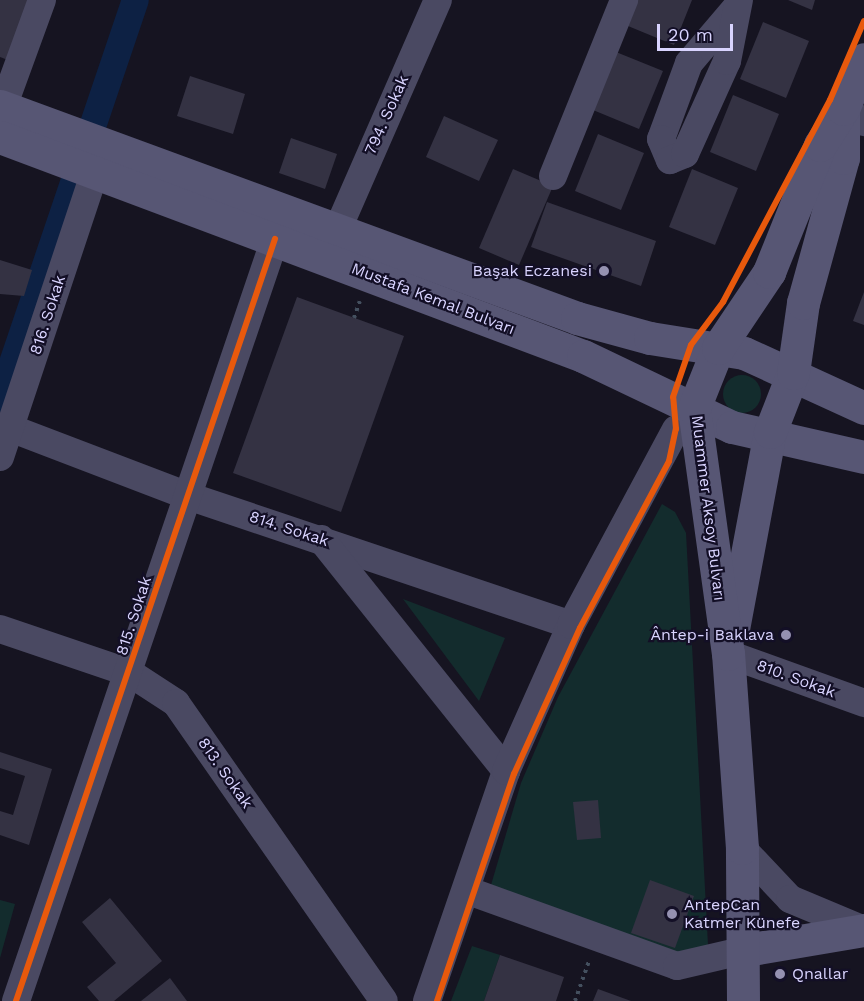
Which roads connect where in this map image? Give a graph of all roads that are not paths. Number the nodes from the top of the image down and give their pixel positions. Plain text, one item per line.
1 (42, 0) edge
2 (438, 0) edge
3 (624, 0) edge
4 (864, 59) edge
5 (854, 116) edge
6 (1, 117) edge
7 (87, 153) junction
8 (553, 177) dead end
9 (337, 231) junction
10 (275, 239) junction
11 (718, 348) junction
12 (793, 373) junction
13 (864, 408) edge
14 (685, 419) junction
15 (10, 428) junction
16 (770, 432) junction
17 (0, 457) edge
18 (864, 457) edge
19 (188, 496) junction
20 (321, 539) junction
21 (571, 625) junction
22 (0, 629) edge
23 (728, 654) junction
24 (130, 673) junction
25 (864, 703) edge
26 (506, 771) junction
27 (742, 848) junction
28 (466, 890) junction
29 (863, 929) edge
30 (746, 950) junction
31 (16, 1001) edge
32 (384, 1001) edge
33 (427, 1001) edge
34 (743, 1001) edge

1 - 6 street
2 - 9 street, 794. Sokak
3 - 8 street
4 - 5 main road, Muammer Aksoy Bulvarı
5 - 11 main road, Muammer Aksoy Bulvarı
5 - 12 main road, Muammer Aksoy Bulvarı
6 - 7 main road, Mustafa Kemal Bulvarı
7 - 9 main road, Mustafa Kemal Bulvarı
7 - 10 main road, Mustafa Kemal Bulvarı
7 - 15 street, 816. Sokak
9 - 11 main road, Mustafa Kemal Bulvarı
10 - 14 main road, Mustafa Kemal Bulvarı
10 - 19 street, 815. Sokak
11 - 12 main road, Mustafa Kemal Bulvarı
11 - 14 main road, Muammer Aksoy Bulvarı
12 - 13 main road, Mustafa Kemal Bulvarı
12 - 16 main road, Muammer Aksoy Bulvarı
14 - 16 main road, Mustafa Kemal Bulvarı
14 - 21 street
14 - 23 main road, Muammer Aksoy Bulvarı
15 - 17 street, 816. Sokak
15 - 19 street, 814. Sokak
16 - 18 main road, Mustafa Kemal Bulvarı
16 - 23 main road, Muammer Aksoy Bulvarı
19 - 20 street, 814. Sokak
19 - 24 street, 815. Sokak
20 - 21 street, 814. Sokak
20 - 26 street
21 - 26 street
22 - 24 street, 813. Sokak
23 - 25 street, 810. Sokak
23 - 27 main road, Muammer Aksoy Bulvarı
24 - 31 street, 815. Sokak
24 - 32 street, 813. Sokak
26 - 28 street
27 - 29 street
27 - 30 main road, Muammer Aksoy Bulvarı
28 - 30 street
28 - 33 street
29 - 30 main road
30 - 34 main road, Muammer Aksoy Bulvarı

